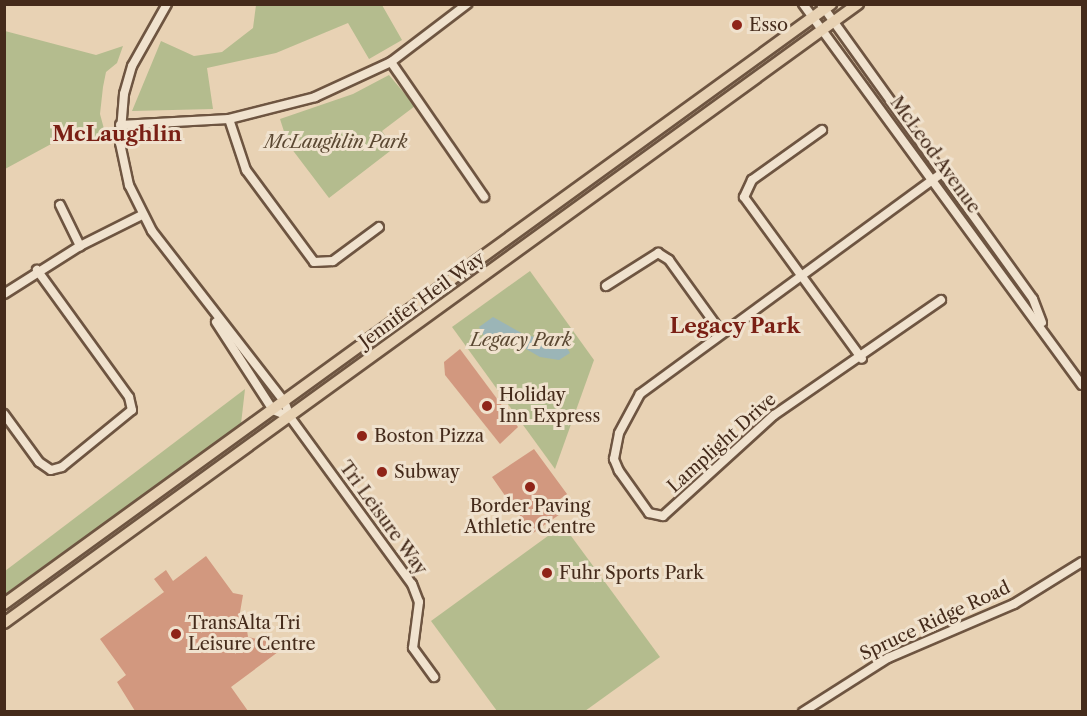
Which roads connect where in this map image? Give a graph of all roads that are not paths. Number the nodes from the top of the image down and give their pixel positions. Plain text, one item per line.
1 (167, 4) edge
2 (467, 4) edge
3 (803, 4) edge
4 (858, 4) edge
5 (825, 6) edge
6 (812, 18) junction
7 (828, 26) junction
8 (391, 62) junction
9 (229, 119) junction
10 (120, 125) junction
11 (822, 130) dead end
12 (942, 173) junction
13 (933, 180) junction
14 (484, 197) dead end
15 (60, 205) dead end
16 (142, 215) junction
17 (379, 227) dead end
18 (80, 246) junction
19 (37, 270) junction
20 (800, 275) junction
21 (606, 286) dead end
22 (4, 294) edge
23 (941, 300) dead end
24 (205, 304) junction
25 (1043, 325) junction
26 (721, 332) junction
27 (862, 359) junction
28 (1083, 385) edge
29 (284, 401) junction
30 (273, 410) junction
31 (4, 414) edge
32 (290, 417) junction
33 (1083, 562) edge
34 (4, 604) edge
35 (4, 623) edge
36 (434, 677) dead end
37 (803, 711) edge

1 - 10 street
2 - 8 street
3 - 6 street, McLeod Avenue
4 - 7 main road, Jennifer Heil Way
5 - 6 main road, Jennifer Heil Way
5 - 7 street, McLeod Avenue
6 - 7 street, McLeod Avenue
6 - 29 main road, Jennifer Heil Way
7 - 12 street, McLeod Avenue
7 - 13 street, McLeod Avenue
7 - 32 main road, Jennifer Heil Way
8 - 9 street
8 - 14 street
9 - 10 street
9 - 17 street
10 - 16 street
11 - 20 street
12 - 13 street, Lamplight Drive
12 - 25 street, McLeod Avenue
13 - 20 street, Lamplight Drive
13 - 25 street, McLeod Avenue
15 - 18 street
16 - 18 street
16 - 24 street
18 - 19 street
19 - 22 street
19 - 31 street
20 - 26 street, Lamplight Drive
20 - 27 street
21 - 26 street
23 - 27 street, Lamplight Drive
24 - 29 street, Tri Leisure Way
24 - 30 street
25 - 28 street, McLeod Avenue
26 - 27 street, Lamplight Drive
29 - 30 main road, Jennifer Heil Way
29 - 32 street, Tri Leisure Way
30 - 32 street
30 - 34 main road, Jennifer Heil Way
32 - 35 main road, Jennifer Heil Way
32 - 36 street, Tri Leisure Way
33 - 37 street, Spruce Ridge Road

